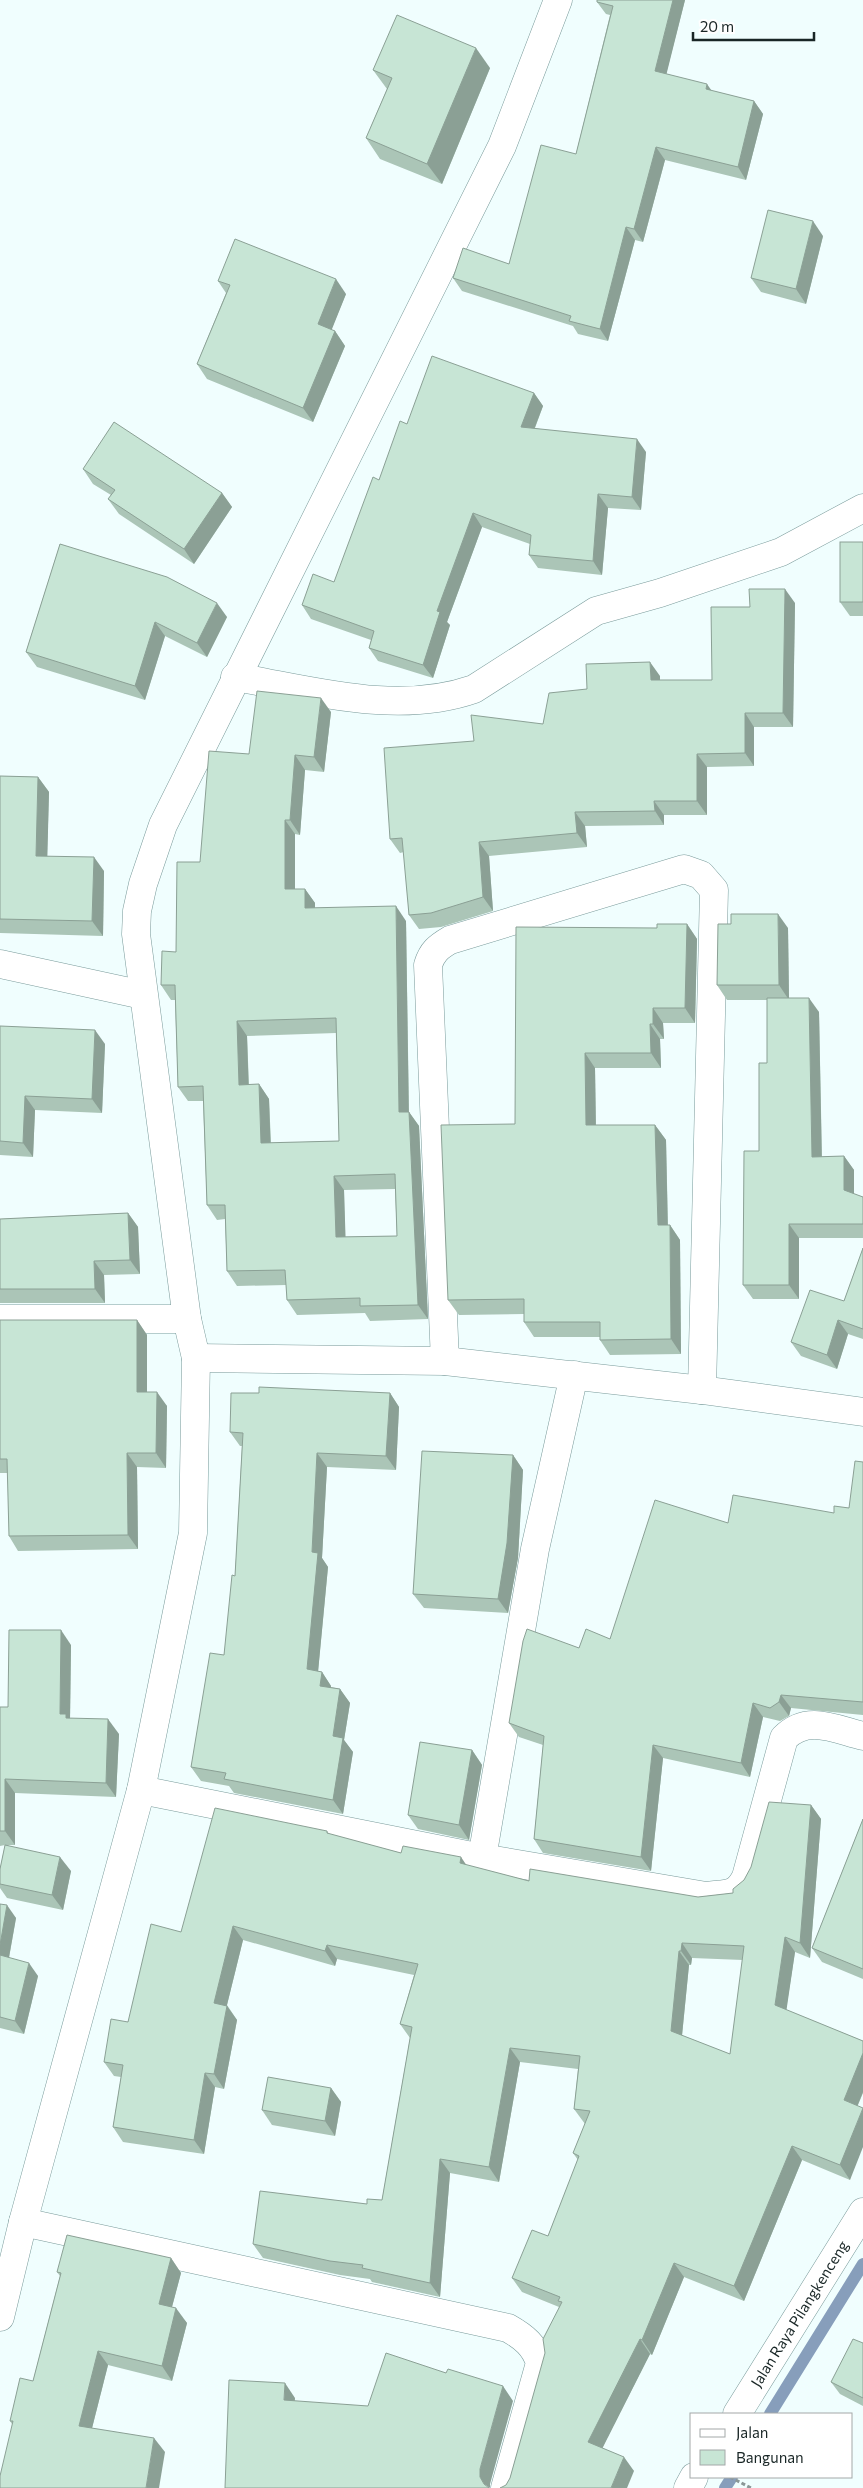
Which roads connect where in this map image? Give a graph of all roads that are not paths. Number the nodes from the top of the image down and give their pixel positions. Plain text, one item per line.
1 (558, 0) edge
2 (863, 508) edge
3 (235, 678) junction
4 (0, 964) edge
5 (143, 995) junction
6 (0, 1319) edge
7 (187, 1319) junction
8 (196, 1358) junction
9 (445, 1361) junction
10 (574, 1375) junction
11 (702, 1390) junction
12 (863, 1412) edge
13 (863, 1736) edge
14 (141, 1790) junction
15 (482, 1858) junction
16 (863, 2212) edge
17 (22, 2222) junction
18 (0, 2317) edge
19 (738, 2413) edge
20 (505, 2488) edge

1 - 3 street
2 - 3 street
3 - 5 street
4 - 5 street
5 - 7 street
6 - 7 street
7 - 8 street
8 - 9 street
8 - 14 street
9 - 10 street
9 - 11 street
10 - 11 street
10 - 15 street
11 - 12 street
13 - 15 street
14 - 15 street
14 - 17 street
16 - 19 street, Jalan Raya Pilangkenceng
17 - 18 street
17 - 20 street

